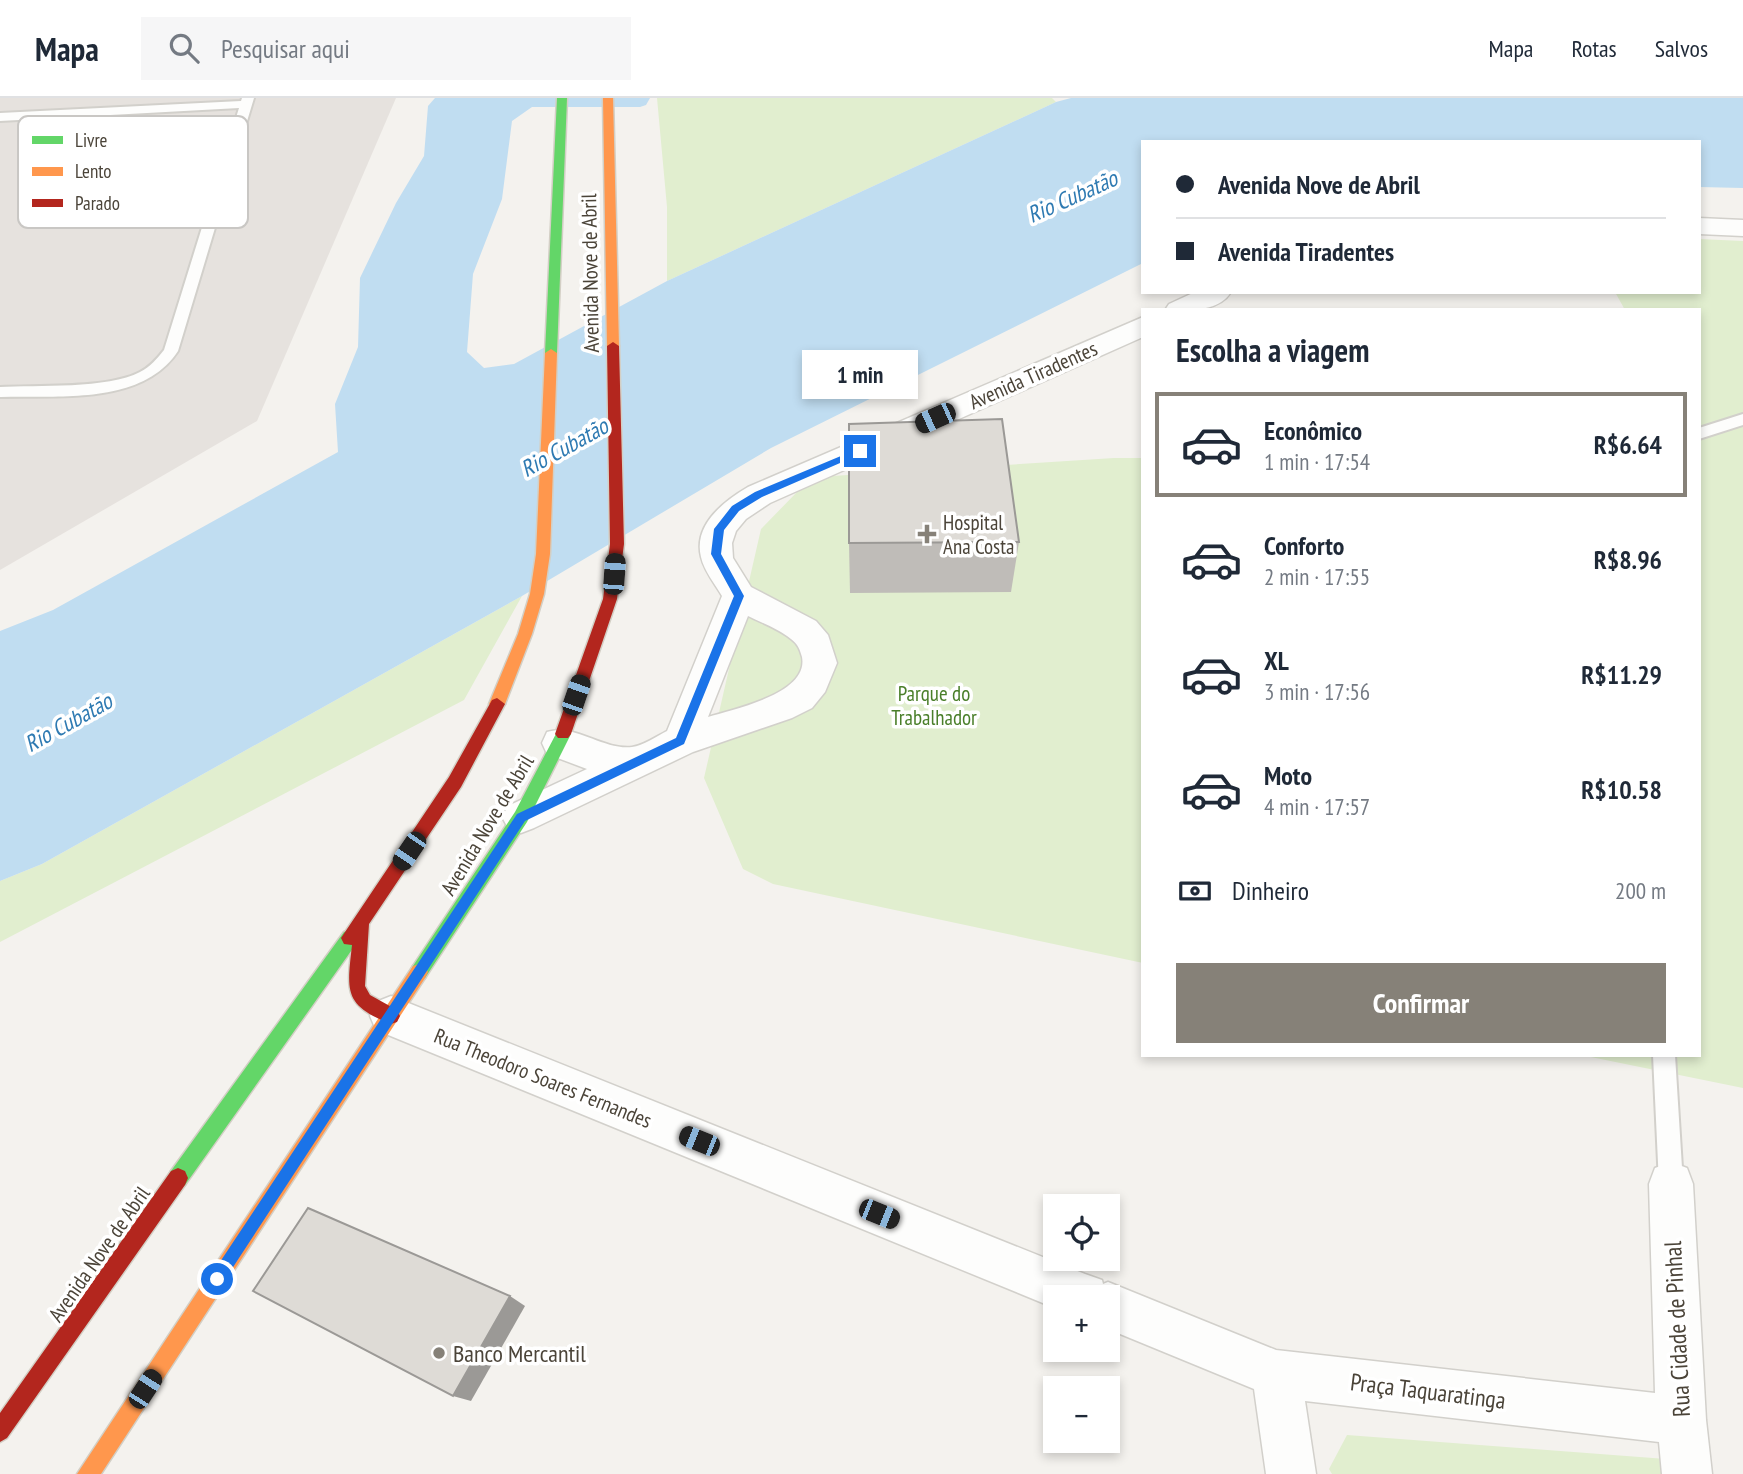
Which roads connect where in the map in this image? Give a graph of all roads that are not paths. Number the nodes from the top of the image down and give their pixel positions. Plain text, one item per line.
1 (562, 98) edge
2 (608, 98) edge
3 (246, 101) edge
4 (0, 117) edge
5 (1701, 226) edge
6 (208, 228) edge
7 (1743, 228) edge
8 (1220, 299) edge
9 (1186, 308) edge
10 (1141, 327) edge
11 (0, 392) edge
12 (1743, 419) edge
13 (1701, 433) edge
14 (739, 596) junction
15 (681, 741) junction
16 (560, 743) junction
17 (637, 763) junction
18 (521, 817) junction
19 (362, 921) junction
20 (391, 1016) junction
21 (1664, 1057) edge
22 (1671, 1184) joint
23 (1055, 1285) edge
24 (1120, 1311) edge
25 (1276, 1374) junction
26 (1681, 1420) junction
27 (0, 1431) edge
28 (88, 1474) edge
29 (1291, 1474) edge
30 (1687, 1474) edge

1 - 19 main road, Avenida Nove de Abril
2 - 16 main road, Avenida Nove de Abril
3 - 4 lane
5 - 7 street
6 - 11 lane
8 - 9 street
10 - 14 street, Avenida Tiradentes
12 - 13 lane
14 - 15 street
14 - 15 street
15 - 17 street
16 - 17 street
16 - 18 main road, Avenida Nove de Abril
17 - 18 street
18 - 20 main road, Avenida Nove de Abril
19 - 20 main road
19 - 27 main road, Avenida Nove de Abril
20 - 23 street, Rua Theodoro Soares Fernandes
20 - 28 main road, Avenida Nove de Abril
21 - 22 lane
22 - 26 street, Rua Cidade de Pinhal
24 - 25 street
25 - 26 street, Praça Taquaratinga
25 - 29 street
26 - 30 street, Rua Cidade de Pinhal

